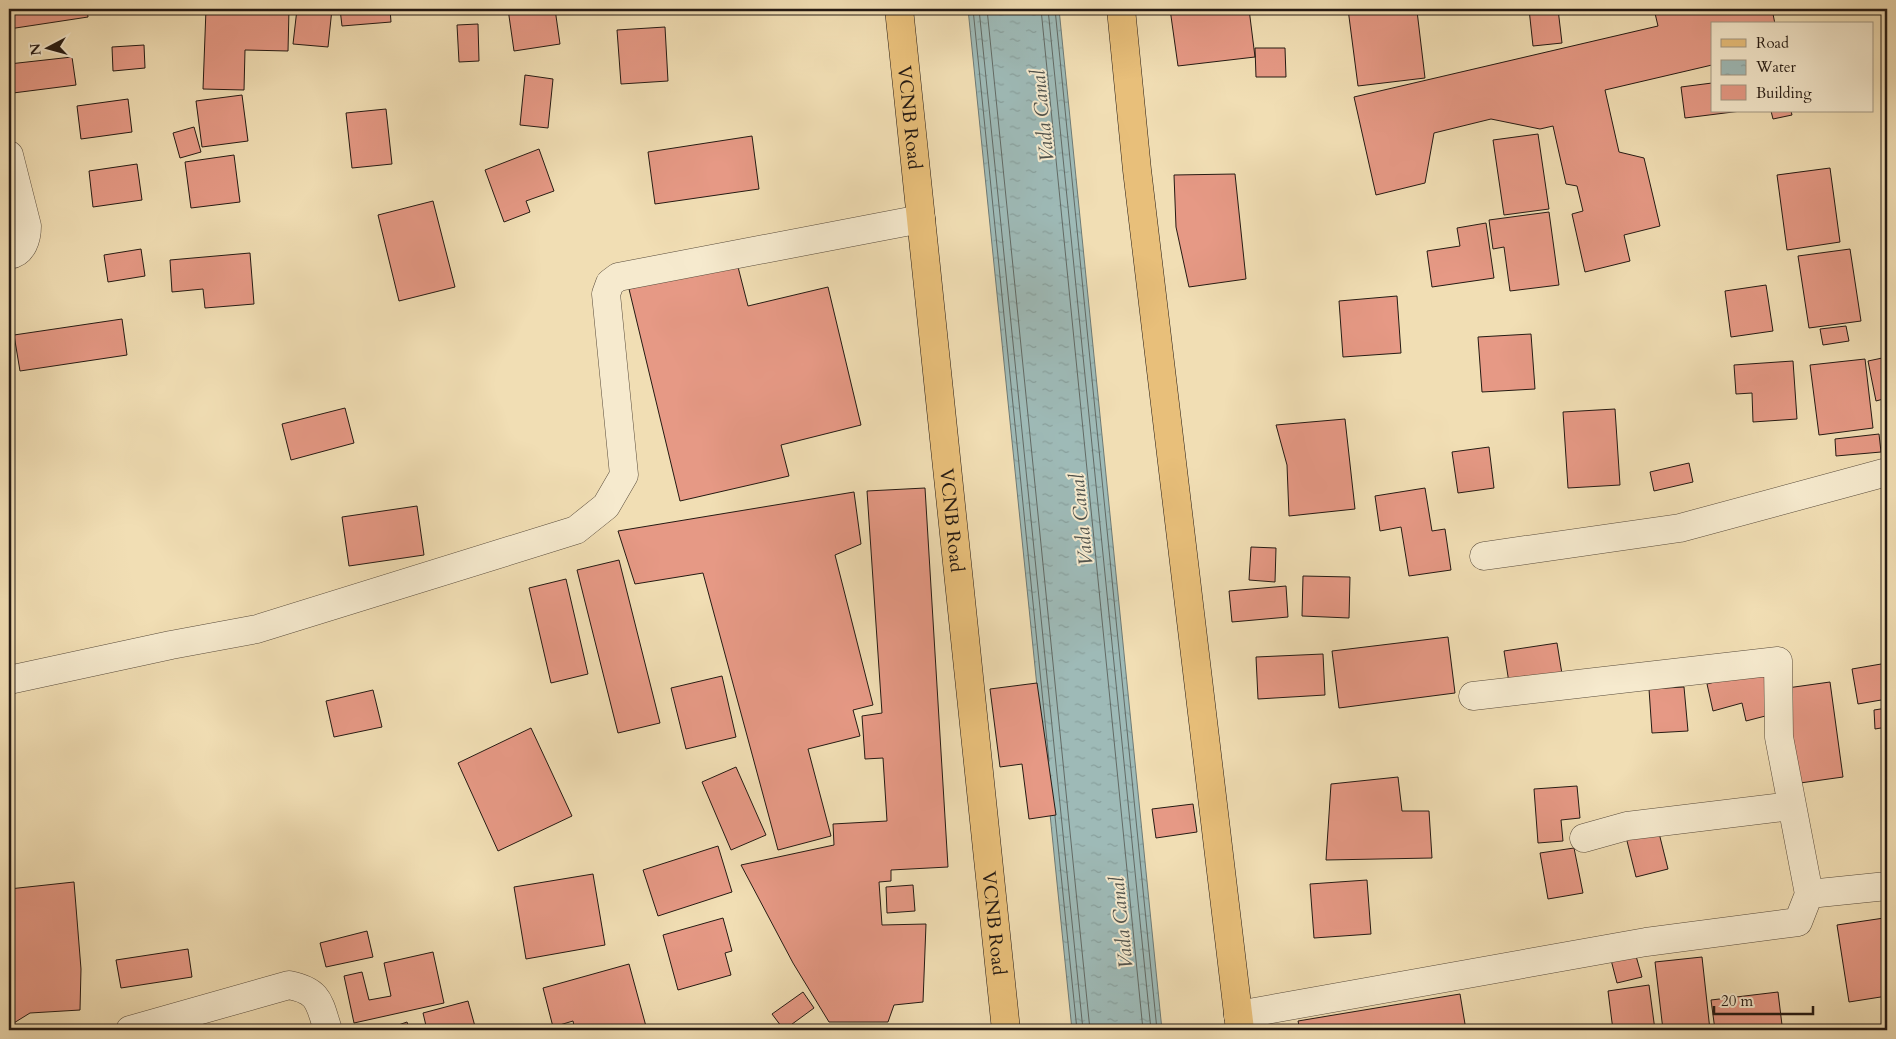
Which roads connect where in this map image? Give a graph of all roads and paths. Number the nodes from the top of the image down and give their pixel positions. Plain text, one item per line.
1 (899, 9) edge
2 (1121, 9) edge
3 (9, 155) edge
4 (921, 219) junction
5 (9, 255) edge
6 (1887, 472) edge
7 (1484, 556) dead end
8 (9, 680) edge
9 (1473, 696) dead end
10 (1791, 806) junction
11 (1584, 838) dead end
12 (1887, 886) edge
13 (1809, 894) junction
14 (1239, 1023) edge
15 (130, 1030) edge
16 (328, 1030) edge
17 (1006, 1030) edge

1 - 4 main road, VCNB Road
2 - 14 main road
3 - 5 street
4 - 8 street
4 - 17 main road, VCNB Road
6 - 7 street
9 - 10 street
10 - 11 street
10 - 13 street
12 - 13 street
13 - 14 street
15 - 16 street

